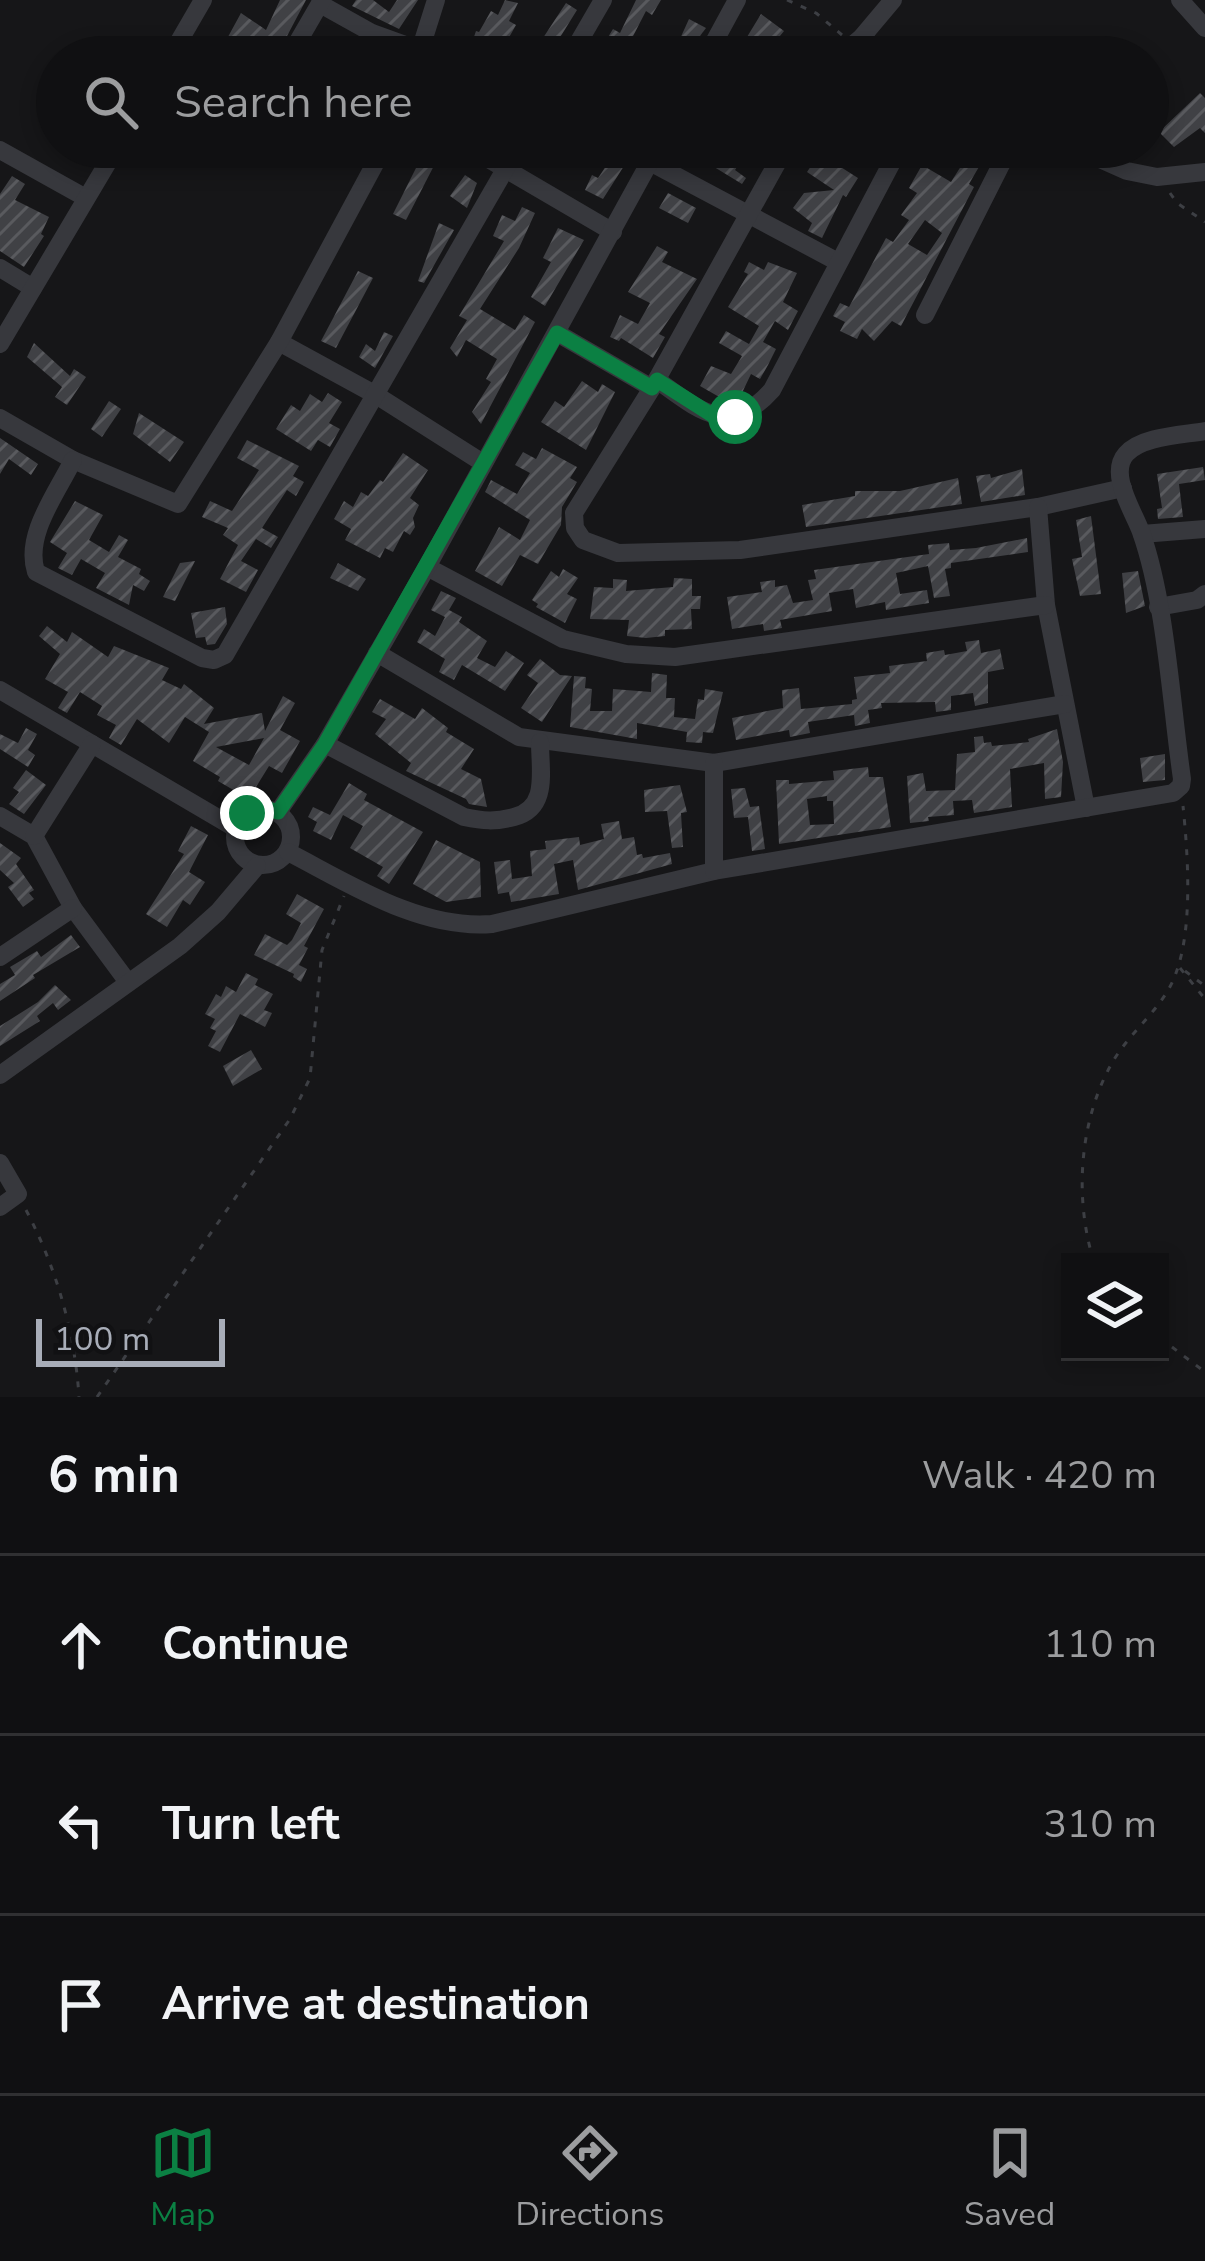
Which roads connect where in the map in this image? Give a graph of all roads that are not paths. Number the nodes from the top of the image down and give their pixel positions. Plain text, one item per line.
1 (203, 0) edge
2 (436, 0) edge
3 (602, 0) edge
4 (736, 0) edge
5 (893, 0) edge
6 (1183, 1) edge
7 (321, 2) edge
8 (1205, 28) edge
9 (182, 36) edge
10 (301, 36) edge
11 (380, 36) edge
12 (424, 36) edge
13 (582, 36) edge
14 (717, 36) edge
15 (860, 36) edge
16 (0, 150) edge
17 (104, 168) edge
18 (370, 168) edge
19 (506, 168) joint
20 (647, 168) edge
21 (675, 168) edge
22 (774, 168) edge
23 (889, 168) edge
24 (999, 168) edge
25 (1120, 168) edge
26 (1205, 172) edge
27 (86, 198) junction
28 (748, 213) junction
29 (614, 232) junction
30 (838, 262) junction
31 (0, 268) edge
32 (33, 288) junction
33 (925, 315) dead end
34 (557, 333) junction
35 (279, 342) junction
36 (0, 344) edge
37 (654, 384) junction
38 (376, 395) junction
39 (0, 418) edge
40 (1205, 431) edge
41 (73, 460) junction
42 (483, 463) junction
43 (1123, 488) junction
44 (1038, 507) junction
45 (1205, 530) edge
46 (1142, 534) junction
47 (427, 567) junction
48 (1205, 594) edge
49 (1046, 604) junction
50 (1157, 607) junction
51 (377, 652) junction
52 (0, 690) edge
53 (1065, 704) junction
54 (540, 742) junction
55 (325, 744) junction
56 (92, 745) junction
57 (714, 763) junction
58 (1086, 808) junction
59 (278, 812) junction
60 (0, 815) edge
61 (235, 828) junction
62 (34, 836) junction
63 (288, 852) junction
64 (256, 866) junction
65 (714, 872) junction
66 (73, 908) junction
67 (0, 957) edge
68 (127, 981) junction
69 (0, 1075) edge
70 (0, 1162) edge
71 (0, 1207) edge

1 - 9 street
2 - 12 street
3 - 13 street
4 - 14 street
5 - 15 street
6 - 8 street
7 - 10 street
7 - 11 street
16 - 27 street
17 - 27 street
18 - 35 street
19 - 29 street
19 - 38 street
20 - 29 street
21 - 28 street
22 - 28 street
23 - 30 street
24 - 33 street
25 - 26 street
27 - 32 street
28 - 30 street
28 - 37 street
29 - 34 street
30 - 37 street
31 - 32 street
32 - 36 street
34 - 37 street
34 - 42 street
35 - 38 street
35 - 41 street
37 - 44 street
38 - 41 street
38 - 42 street
39 - 41 street
40 - 43 street
42 - 47 street
43 - 44 street
43 - 46 street
44 - 49 street
45 - 46 street
46 - 50 street
47 - 49 street
47 - 51 street
48 - 50 street
49 - 53 street
50 - 58 street
51 - 54 street
51 - 55 street
52 - 56 street
53 - 57 street
53 - 58 street
54 - 55 street
54 - 57 street
55 - 59 street
56 - 61 street
56 - 62 street
57 - 65 street
58 - 65 street
59 - 61 street
59 - 63 street
60 - 62 street
61 - 64 street
62 - 66 street
63 - 64 street
63 - 65 street
64 - 68 street
66 - 67 street
66 - 68 street
68 - 69 street
70 - 71 street

